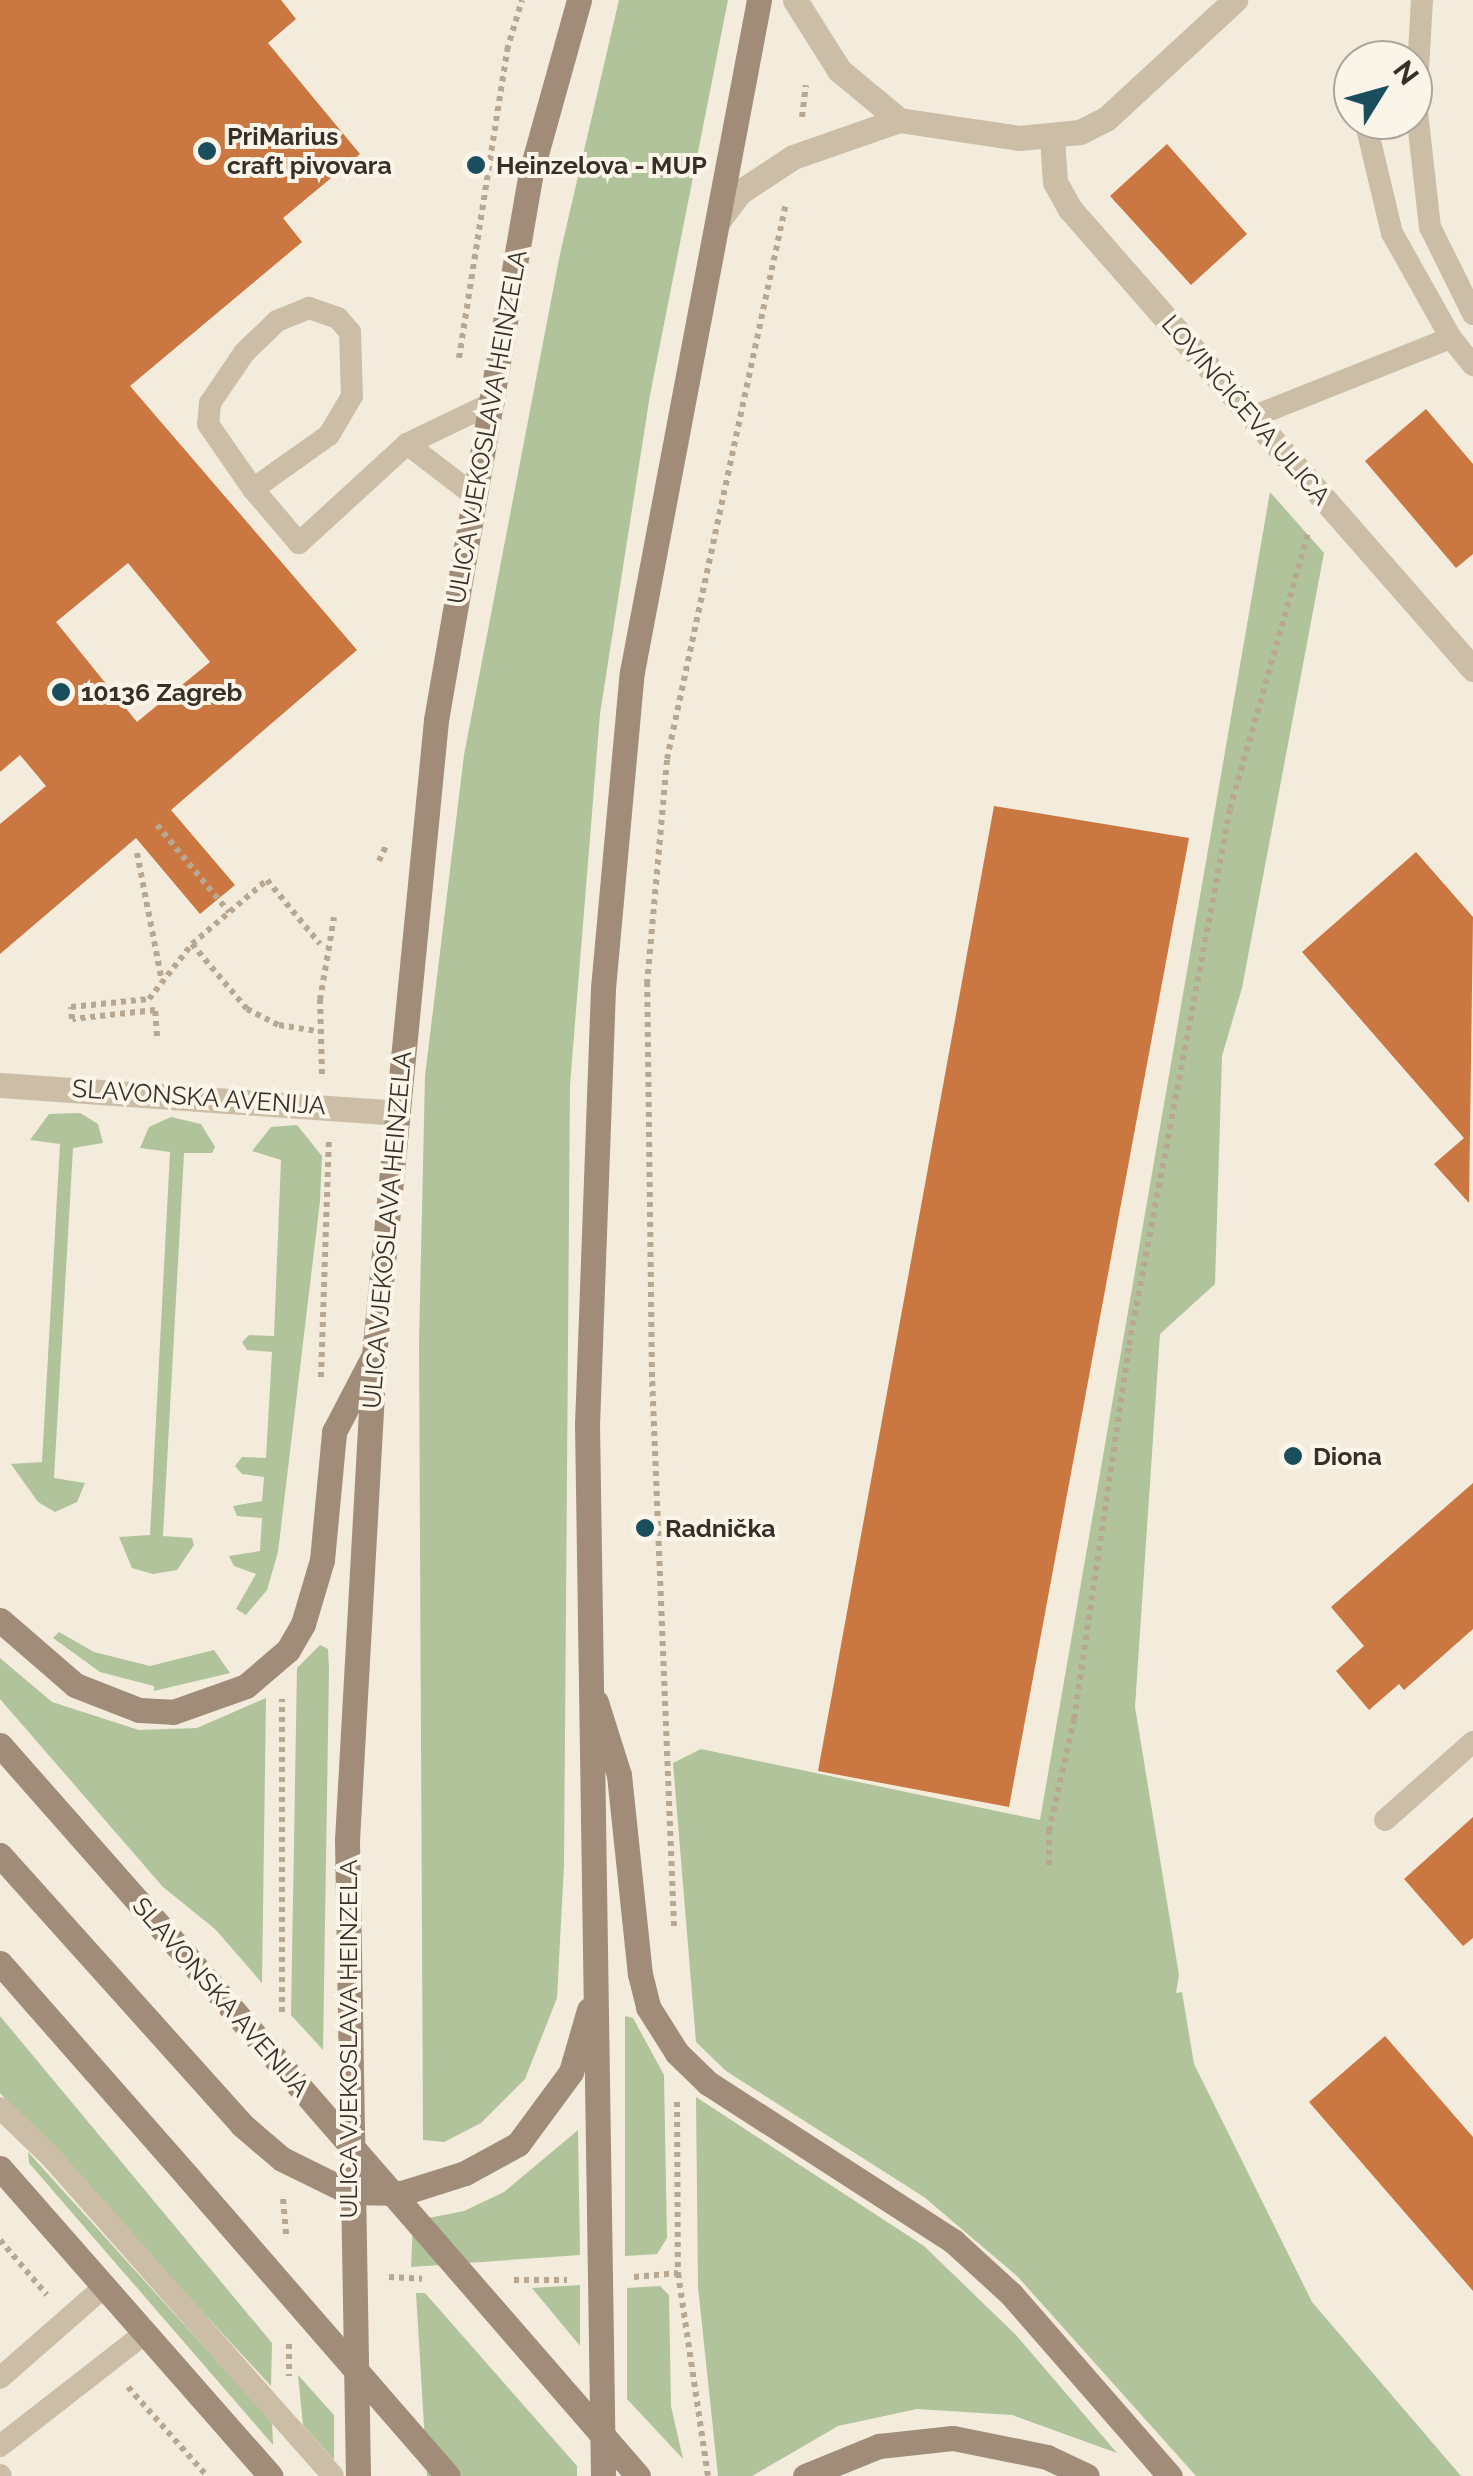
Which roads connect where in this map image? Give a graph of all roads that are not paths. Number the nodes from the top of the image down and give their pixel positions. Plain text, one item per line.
1 (578, 0) edge
2 (759, 0) edge
3 (795, 0) edge
4 (1235, 0) edge
5 (1422, 0) edge
6 (899, 120) junction
7 (1052, 137) junction
8 (1370, 140) edge
9 (718, 221) junction
10 (1473, 314) edge
11 (1450, 338) junction
12 (1473, 365) edge
13 (494, 402) junction
14 (1252, 417) junction
15 (407, 444) junction
16 (254, 489) junction
17 (474, 495) junction
18 (1473, 669) edge
19 (0, 1085) edge
20 (397, 1112) junction
21 (374, 1355) junction
22 (0, 1620) edge
23 (589, 1687) junction
24 (1473, 1742) edge
25 (0, 1745) edge
26 (1385, 1820) dead end
27 (0, 1855) edge
28 (0, 1963) edge
29 (596, 1967) junction
30 (0, 2108) edge
31 (0, 2168) edge
32 (349, 2192) junction
33 (105, 2286) junction
34 (145, 2333) junction
35 (0, 2378) edge
36 (0, 2446) edge
37 (271, 2476) edge
38 (333, 2476) edge
39 (358, 2476) edge
40 (448, 2476) edge
41 (603, 2476) edge
42 (638, 2476) edge
43 (805, 2476) edge
44 (1087, 2476) edge
45 (1170, 2476) edge

1 - 13 main road, ULICA VJEKOSLAVA HEINZELA
2 - 9 main road
3 - 6 street
4 - 7 street
5 - 10 lane
6 - 7 street
6 - 9 street
7 - 14 street, LOVINČIĆEVA ULICA
8 - 11 lane
9 - 23 main road
11 - 12 lane
11 - 14 lane
13 - 15 lane
13 - 17 main road, ULICA VJEKOSLAVA HEINZELA
14 - 18 street, LOVINČIĆEVA ULICA
15 - 16 lane
15 - 17 lane
16 - 16 lane
17 - 20 main road, ULICA VJEKOSLAVA HEINZELA
19 - 20 street, SLAVONSKA AVENIJA
20 - 21 main road, ULICA VJEKOSLAVA HEINZELA
21 - 22 main road
21 - 32 main road, ULICA VJEKOSLAVA HEINZELA
23 - 29 main road
23 - 45 main road
24 - 26 lane
25 - 42 main road, SLAVONSKA AVENIJA, bridge
27 - 32 main road
28 - 40 main road, bridge
29 - 32 main road
29 - 41 main road
30 - 38 lane
31 - 33 main road
32 - 39 main road, ULICA VJEKOSLAVA HEINZELA
33 - 34 main road
33 - 35 lane
34 - 36 lane
34 - 37 main road
43 - 44 main road

